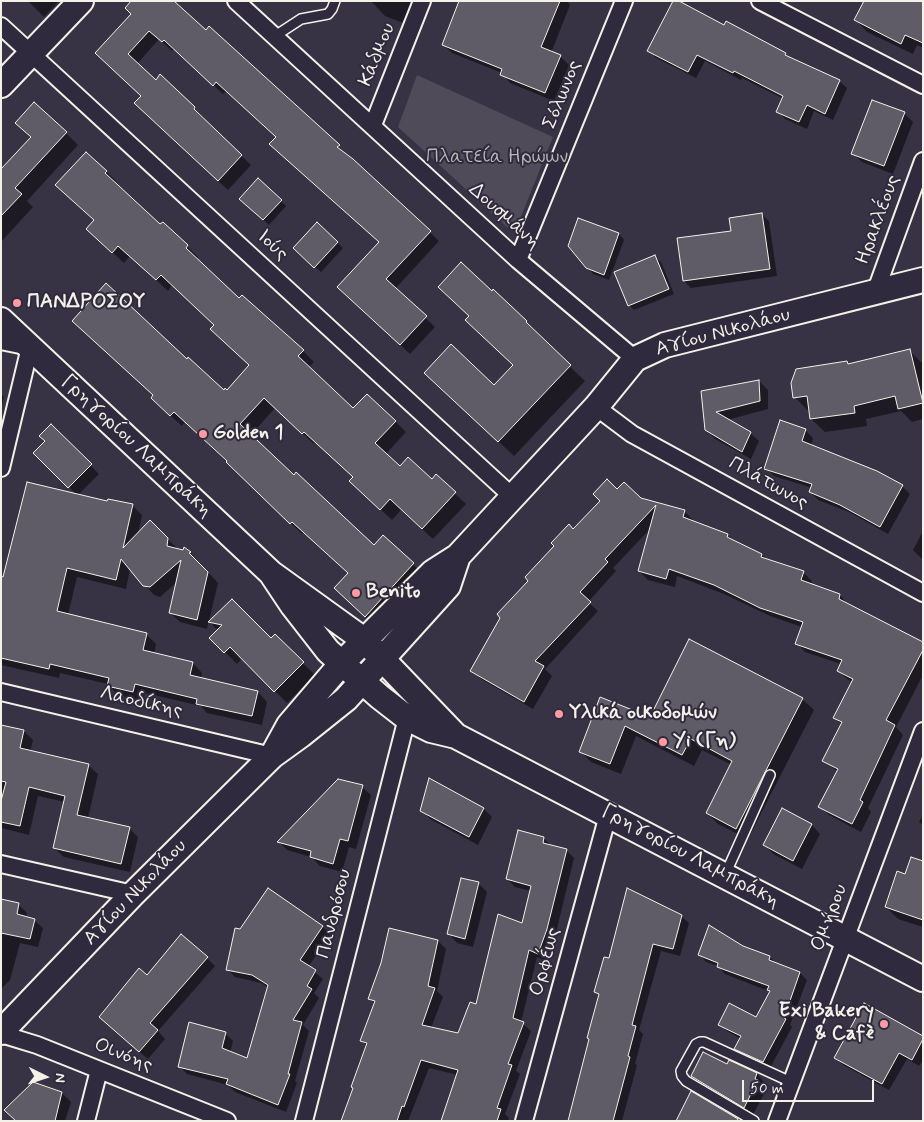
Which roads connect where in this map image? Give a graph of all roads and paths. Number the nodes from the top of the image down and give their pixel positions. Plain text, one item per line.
1 (81, 1) edge
2 (236, 1) edge
3 (335, 1) edge
4 (422, 1) edge
5 (624, 1) edge
6 (760, 1) edge
7 (1, 26) edge
8 (274, 36) junction
9 (31, 54) junction
10 (1, 85) edge
11 (923, 85) edge
12 (373, 125) junction
13 (923, 161) edge
14 (518, 260) junction
15 (923, 280) edge
16 (875, 293) junction
17 (1, 320) edge
18 (1, 341) edge
19 (30, 347) junction
20 (635, 359) junction
21 (596, 407) junction
22 (1, 468) edge
23 (514, 498) junction
24 (458, 556) junction
25 (272, 573) junction
26 (923, 594) edge
27 (364, 640) junction
28 (384, 659) junction
29 (342, 662) junction
30 (363, 682) junction
31 (1, 692) edge
32 (408, 718) junction
33 (923, 731) edge
34 (456, 736) junction
35 (272, 756) junction
36 (770, 775) dead end
37 (608, 814) junction
38 (1, 864) edge
39 (725, 876) junction
40 (133, 894) junction
41 (845, 938) junction
42 (923, 979) edge
43 (1, 1033) edge
44 (99, 1070) junction
45 (791, 1082) junction
46 (86, 1121) edge
47 (227, 1121) edge
48 (304, 1121) edge
49 (524, 1121) edge
50 (754, 1121) edge
51 (776, 1121) edge

1 - 9 street
2 - 8 street, Δουσμάνη
3 - 8 lane
4 - 12 street, Κάδμου
5 - 14 street, Σόλωνος
6 - 11 street
7 - 9 street, Ιούς
8 - 12 street, Δουσμάνη
9 - 10 street
9 - 23 street, Ιούς
12 - 14 street, Δουσμάνη
13 - 16 street, Ηρακλέους
14 - 20 street, Δουσμάνη
15 - 16 street, Αγίου Νικολάου
16 - 20 street, Αγίου Νικολάου
17 - 19 street, Γρηγορίου Λαμπράκη
18 - 19 street
19 - 22 street
19 - 25 street, Γρηγορίου Λαμπράκη
20 - 21 street, Αγίου Νικολάου
21 - 23 street, Αγίου Νικολάου
21 - 26 street, Πλάτωνος
23 - 24 street, Αγίου Νικολάου
24 - 27 street, Αγίου Νικολάου
24 - 28 street, Αγίου Νικολάου
25 - 27 street, Γρηγορίου Λαμπράκη
25 - 29 street, Γρηγορίου Λαμπράκη
27 - 28 street, Γρηγορίου Λαμπράκη
27 - 29 street, Αγίου Νικολάου
28 - 30 street, Αγίου Νικολάου
28 - 34 street, Γρηγορίου Λαμπράκη
29 - 30 street, Γρηγορίου Λαμπράκη
29 - 35 street, Αγίου Νικολάου
30 - 32 street, Γρηγορίου Λαμπράκη
30 - 35 street, Αγίου Νικολάου
31 - 35 street, Λαοδίκης
32 - 34 street, Γρηγορίου Λαμπράκη
32 - 48 street, Πανδρόσου
33 - 41 street, Ομήρου
34 - 37 street, Γρηγορίου Λαμπράκη
35 - 40 street, Αγίου Νικολάου
36 - 39 lane
37 - 39 street, Γρηγορίου Λαμπράκη
37 - 49 street, Ορφέως
38 - 40 street
39 - 41 street, Γρηγορίου Λαμπράκη
40 - 43 street, Αγίου Νικολάου
41 - 42 street, Γρηγορίου Λαμπράκη
41 - 45 street, Ομήρου
43 - 44 street, Οινόης
44 - 46 street
44 - 47 street, Οινόης
45 - 50 lane
45 - 51 street, Ομήρου

